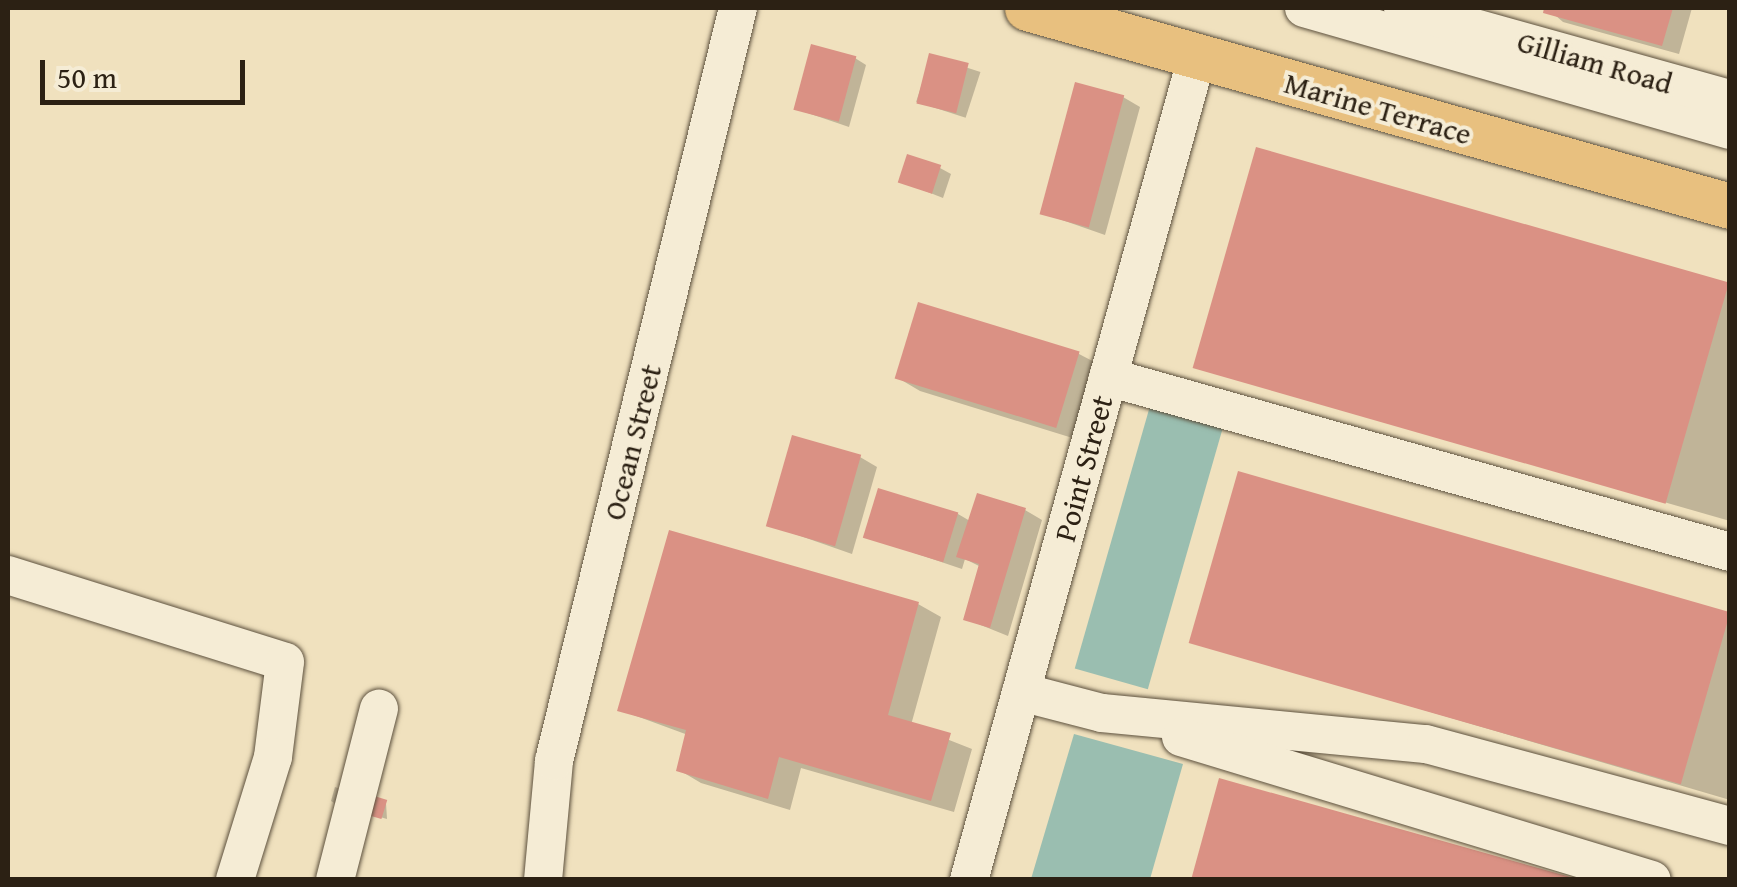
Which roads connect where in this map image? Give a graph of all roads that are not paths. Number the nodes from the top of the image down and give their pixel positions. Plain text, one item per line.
1 (738, 8) edge
2 (1027, 8) edge
3 (1304, 8) edge
4 (1403, 8) edge
5 (1197, 57) junction
6 (1730, 100) edge
7 (1730, 130) edge
8 (1730, 206) edge
9 (1108, 377) junction
10 (1730, 552) edge
11 (8, 576) edge
12 (1021, 692) junction
13 (378, 709) dead end
14 (1102, 713) junction
15 (1730, 826) edge
16 (235, 880) edge
17 (335, 880) edge
18 (542, 880) edge
19 (969, 880) edge
20 (1652, 880) edge

1 - 18 street, Ocean Street
2 - 5 main road, Marine Terrace
3 - 7 street
4 - 6 street, Gilliam Road
5 - 8 main road, Marine Terrace
5 - 9 street, Point Street
9 - 10 street
9 - 12 street, Point Street
11 - 16 street
12 - 14 street
12 - 19 street, Point Street
13 - 17 street
14 - 15 street
14 - 20 street

